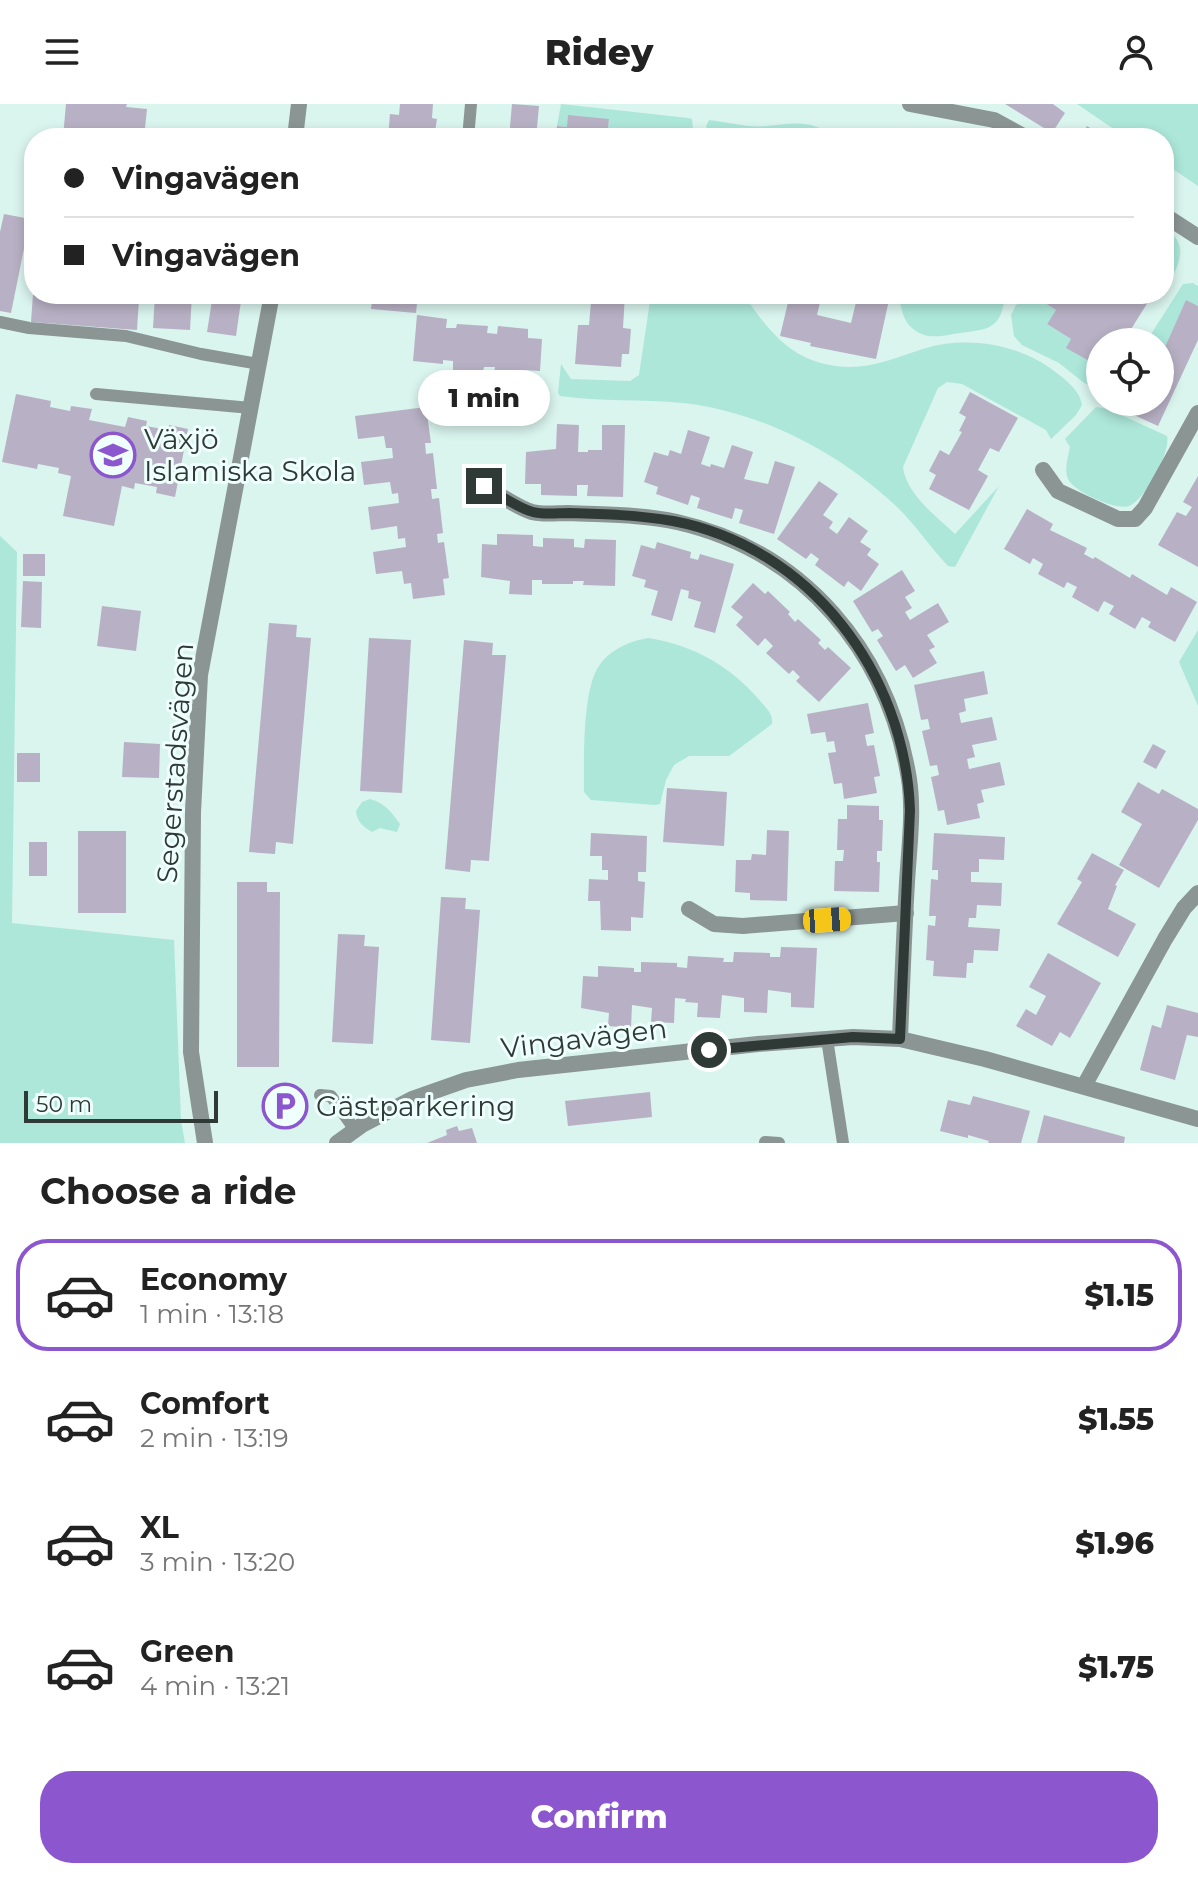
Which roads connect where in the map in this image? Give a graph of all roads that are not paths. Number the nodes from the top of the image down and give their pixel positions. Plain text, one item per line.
1 (299, 104) edge
2 (471, 104) edge
3 (910, 104) edge
4 (296, 128) edge
5 (469, 128) edge
6 (1009, 128) edge
7 (1174, 221) edge
8 (1198, 237) edge
9 (270, 304) edge
10 (0, 322) edge
11 (259, 364) junction
12 (96, 394) dead end
13 (251, 408) junction
14 (1198, 413) edge
15 (1043, 470) dead end
16 (484, 486) dead end
17 (1198, 893) edge
18 (689, 909) dead end
19 (906, 913) junction
20 (827, 1039) junction
21 (900, 1039) junction
22 (1084, 1086) junction
23 (320, 1095) dead end
24 (1198, 1119) edge
25 (355, 1130) junction
26 (765, 1142) edge
27 (205, 1143) edge
28 (337, 1143) edge
29 (779, 1143) edge
30 (843, 1143) edge

1 - 4 street
2 - 5 lane
3 - 6 street
7 - 8 street
9 - 11 street, Segerstadsvägen
10 - 11 lane
11 - 13 street, Segerstadsvägen
12 - 13 lane
13 - 27 street, Segerstadsvägen
14 - 15 street
16 - 19 street
17 - 22 street
18 - 19 street
19 - 21 street
20 - 21 street, Vingavägen
20 - 25 street, Vingavägen
20 - 30 lane
21 - 22 street, Vingavägen
22 - 24 street, Vingavägen
23 - 25 lane
25 - 28 street, Vingavägen
26 - 29 lane

